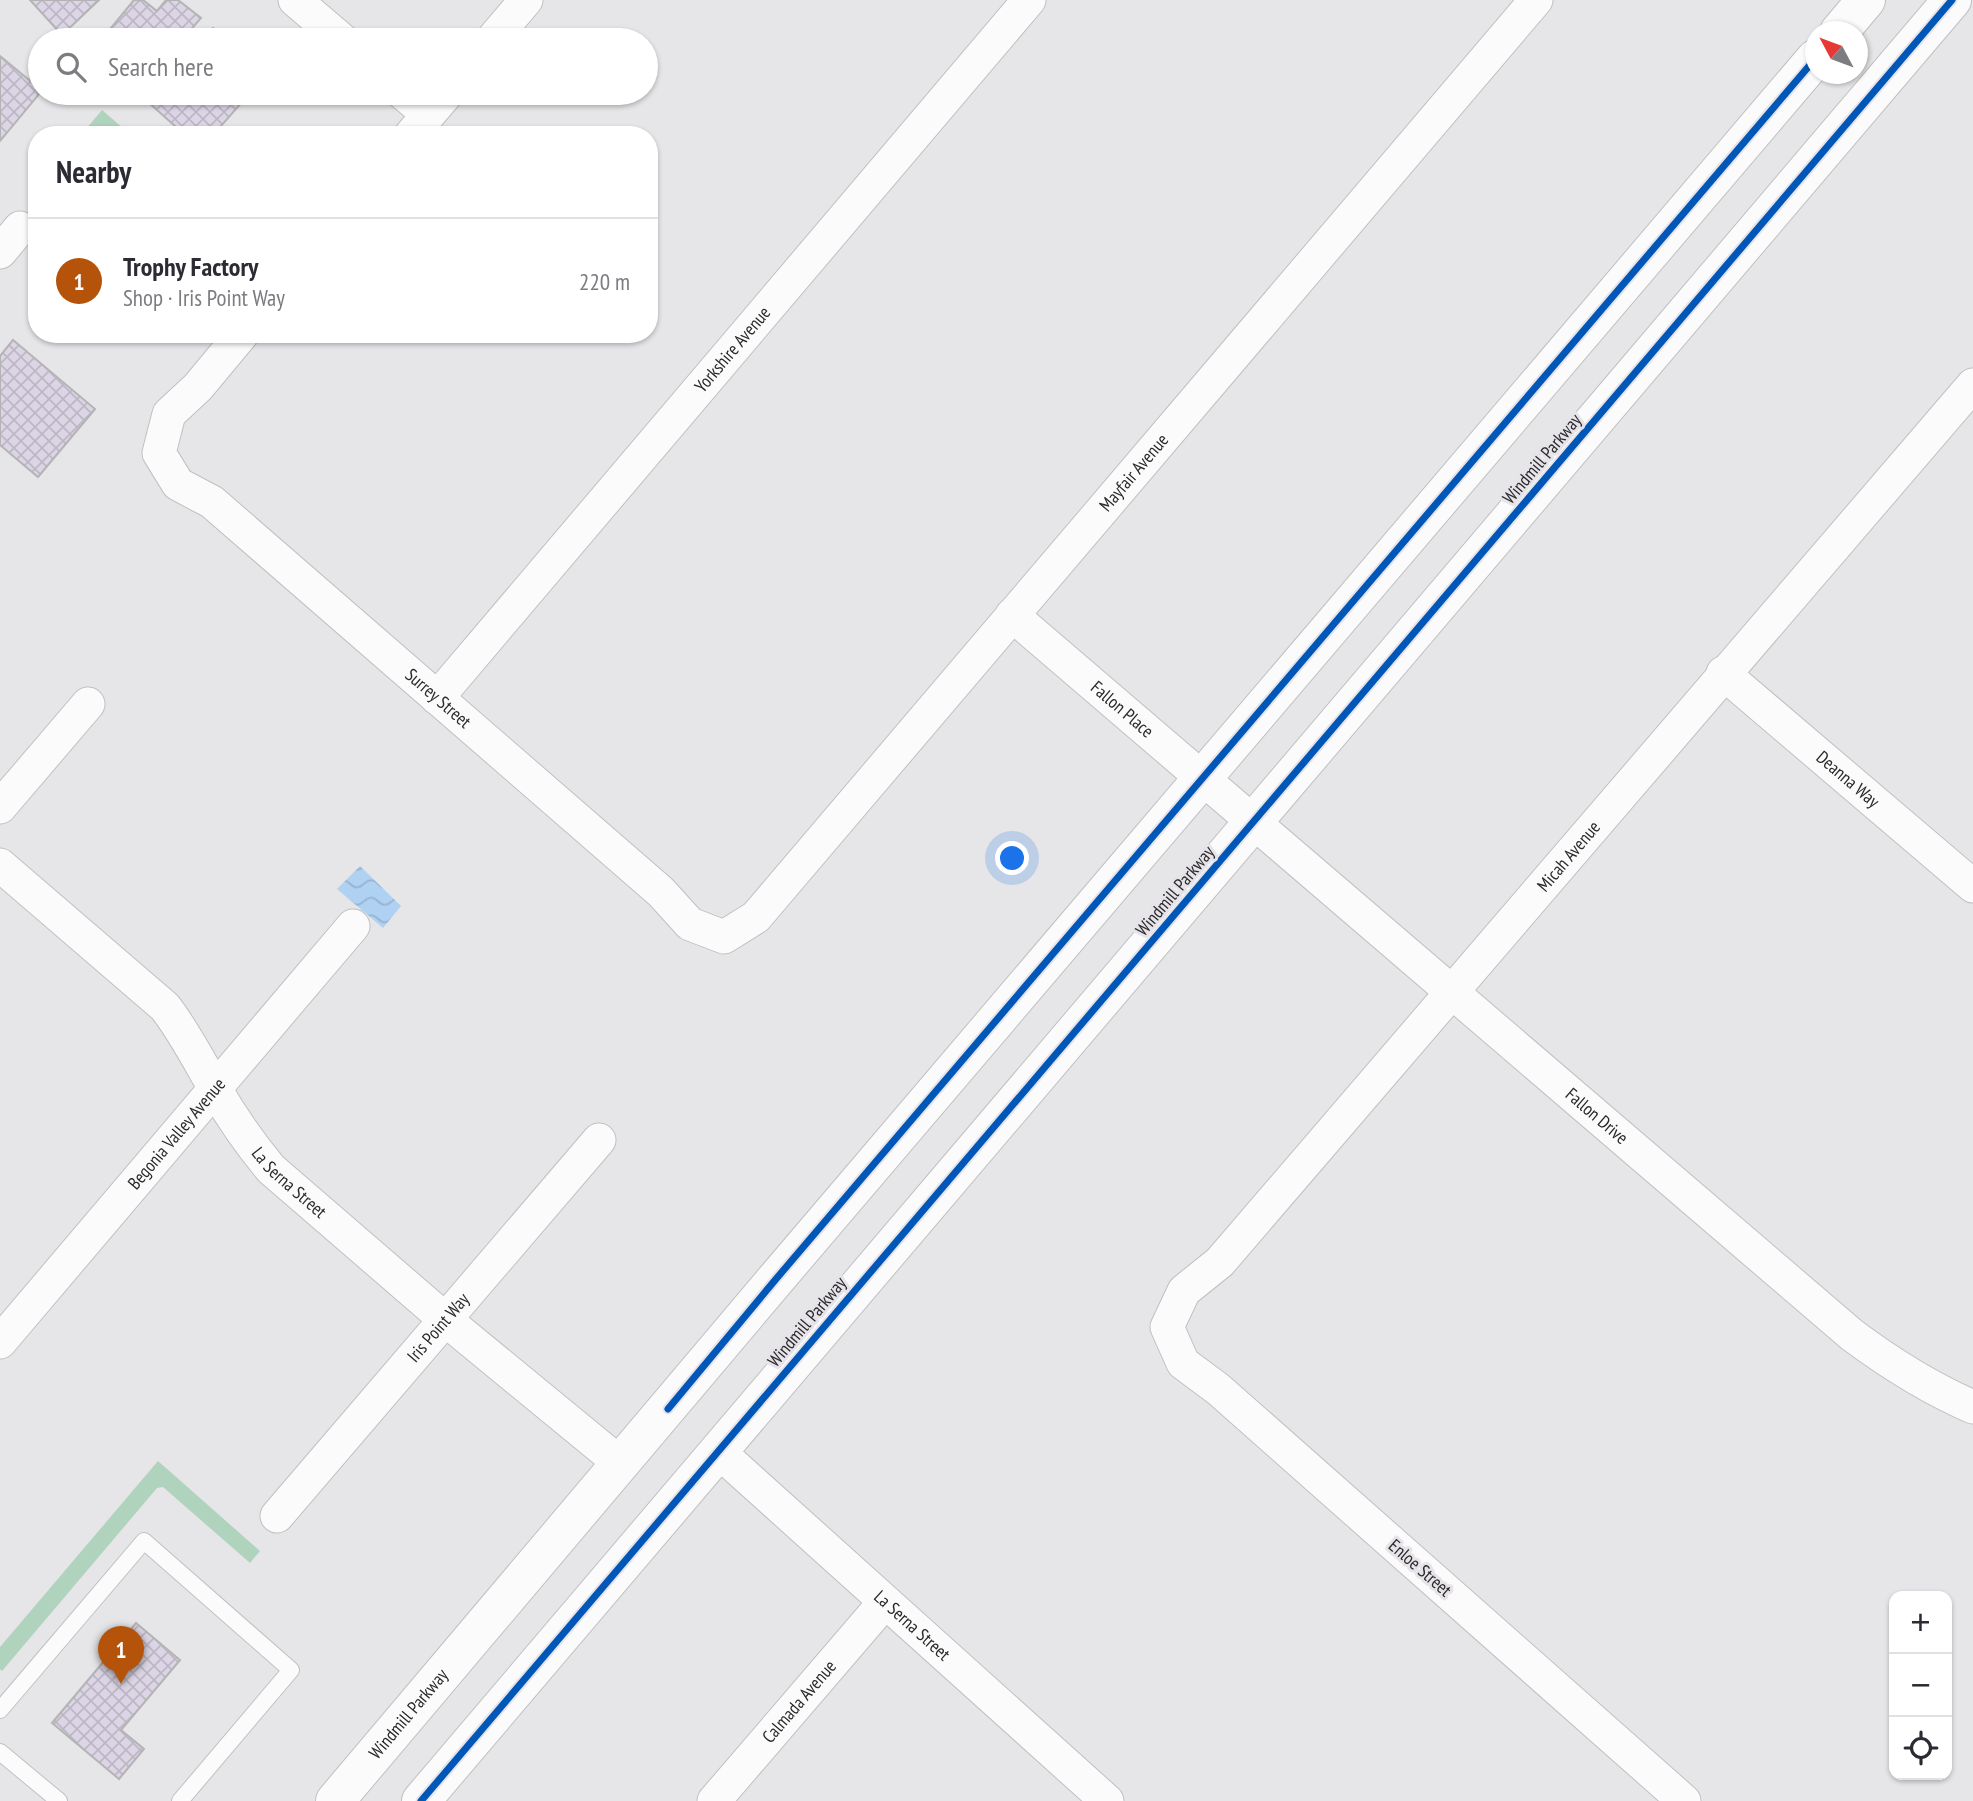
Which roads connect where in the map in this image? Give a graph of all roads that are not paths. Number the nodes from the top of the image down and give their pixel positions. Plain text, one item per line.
1 (295, 0) edge
2 (526, 0) edge
3 (1029, 0) edge
4 (1536, 0) edge
5 (1866, 0) edge
6 (1952, 0) edge
7 (1848, 21) edge
8 (328, 28) edge
9 (502, 28) edge
10 (1805, 71) edge
11 (235, 343) edge
12 (1973, 384) edge
13 (1012, 615) junction
14 (1723, 673) junction
15 (437, 698) junction
16 (88, 704) dead end
17 (1204, 779) junction
18 (0, 807) edge
19 (1244, 813) junction
20 (0, 864) edge
21 (1973, 886) edge
22 (353, 926) dead end
23 (724, 937) joint
24 (1454, 992) junction
25 (215, 1089) junction
26 (599, 1140) dead end
27 (447, 1321) junction
28 (1167, 1327) joint
29 (0, 1342) edge
30 (1973, 1407) edge
31 (718, 1451) junction
32 (621, 1464) junction
33 (278, 1516) dead end
34 (884, 1603) junction
35 (0, 1710) edge
36 (0, 1752) edge
37 (59, 1801) edge
38 (180, 1801) edge
39 (335, 1801) edge
40 (421, 1801) edge
41 (714, 1801) edge
42 (1107, 1801) edge
43 (1684, 1801) edge

1 - 8 street
2 - 9 street
3 - 15 street, Yorkshire Avenue
4 - 13 street, Mayfair Avenue
5 - 7 main road
6 - 19 main road, Windmill Parkway
10 - 17 main road, Windmill Parkway
11 - 15 street, Surrey Street
12 - 14 street, Micah Avenue
13 - 17 street, Fallon Place
13 - 23 street, Mayfair Avenue
14 - 21 street, Deanna Way
14 - 24 street, Micah Avenue
15 - 23 street, Surrey Street
16 - 18 street
17 - 19 street, Fallon Place
17 - 32 main road, Windmill Parkway
19 - 24 street, Fallon Drive
19 - 31 main road, Windmill Parkway
20 - 25 street, La Serna Street
22 - 25 street, Begonia Valley Avenue
24 - 28 street, Micah Avenue
24 - 30 street, Fallon Drive
25 - 27 street, La Serna Street
25 - 29 street, Begonia Valley Avenue
26 - 27 street, Iris Point Way
27 - 32 street, La Serna Street
27 - 33 street, Iris Point Way
28 - 43 street, Enloe Street
31 - 34 street, La Serna Street
31 - 40 main road, Windmill Parkway
32 - 39 main road, Windmill Parkway
34 - 41 street, Calmada Avenue
34 - 42 street, La Serna Street
35 - 38 lane
36 - 37 lane

